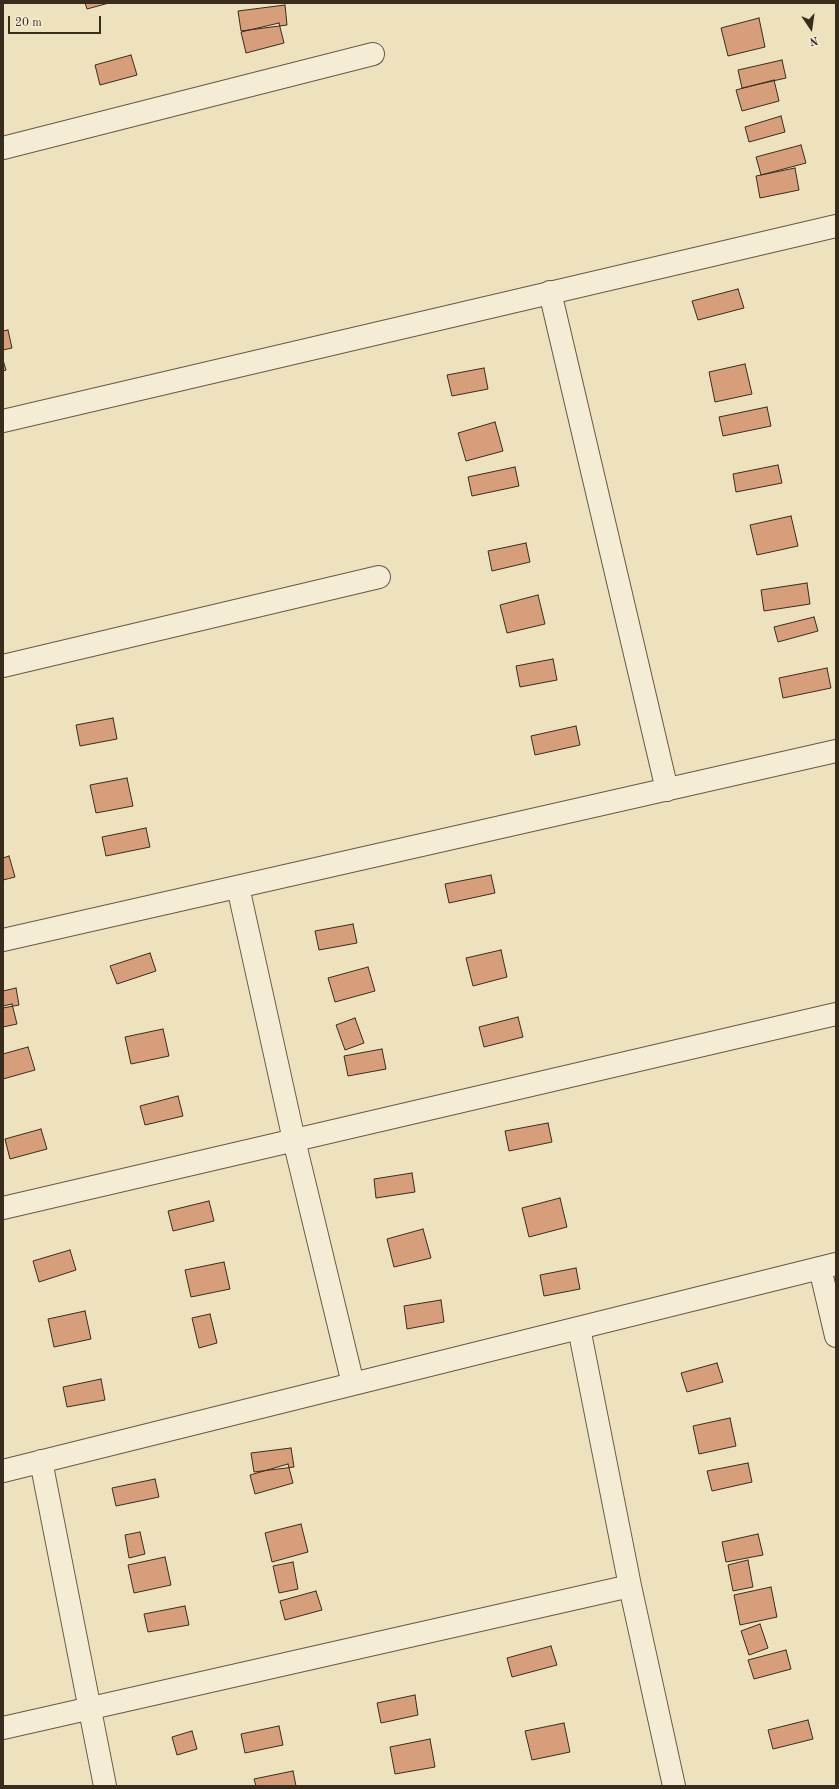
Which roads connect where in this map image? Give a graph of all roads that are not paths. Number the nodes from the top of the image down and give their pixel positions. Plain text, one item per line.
1 (373, 54) dead end
2 (3, 148) edge
3 (836, 226) edge
4 (550, 292) junction
5 (3, 421) edge
6 (379, 577) dead end
7 (3, 666) edge
8 (836, 751) edge
9 (667, 790) junction
10 (238, 887) junction
11 (3, 940) edge
12 (836, 1014) edge
13 (294, 1140) junction
14 (3, 1208) edge
15 (828, 1266) edge
16 (579, 1328) junction
17 (836, 1336) edge
18 (353, 1384) junction
19 (41, 1461) junction
20 (3, 1471) edge
21 (630, 1586) junction
22 (90, 1708) junction
23 (3, 1728) edge
24 (105, 1786) edge
25 (674, 1786) edge

1 - 2 street
3 - 4 street
4 - 5 street
4 - 9 street
6 - 7 street
8 - 9 street
9 - 10 street
10 - 11 street
10 - 13 street
12 - 13 street
13 - 14 street
13 - 18 street
15 - 16 street
15 - 17 street
16 - 18 street
16 - 21 street
18 - 19 street
19 - 20 street
19 - 22 street
21 - 22 street
21 - 25 street
22 - 23 street
22 - 24 street

